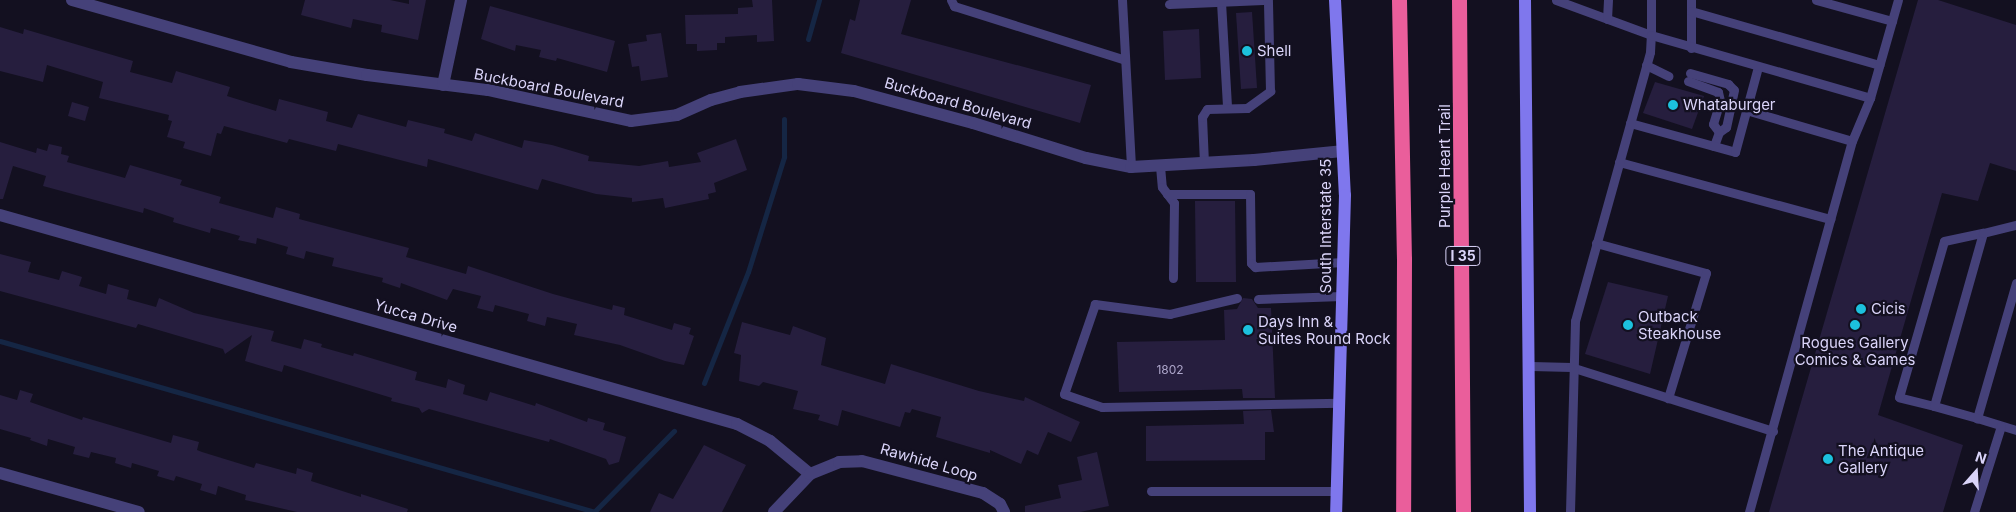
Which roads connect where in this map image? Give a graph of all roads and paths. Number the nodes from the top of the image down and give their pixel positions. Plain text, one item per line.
1 (72, 0) edge
2 (462, 0) edge
3 (951, 0) edge
4 (1122, 0) edge
5 (1263, 0) edge
6 (1268, 0) edge
7 (1335, 0) edge
8 (1399, 0) edge
9 (1459, 0) edge
10 (1525, 0) edge
11 (1556, 0) edge
12 (1608, 0) edge
13 (1651, 0) edge
14 (1691, 0) edge
15 (1816, 0) edge
16 (1898, 0) edge
17 (1221, 2) junction
18 (1568, 2) edge
19 (1169, 4) dead end
20 (1691, 11) junction
21 (1607, 19) junction
22 (1892, 21) junction
23 (1651, 35) junction
24 (1691, 48) junction
25 (1125, 60) junction
26 (1879, 65) junction
27 (1646, 66) junction
28 (1758, 67) junction
29 (1667, 71) dead end
30 (443, 85) junction
31 (1870, 98) junction
32 (1227, 107) junction
33 (1746, 110) junction
34 (1630, 123) junction
35 (1718, 132) junction
36 (1852, 141) junction
37 (1714, 146) junction
38 (1342, 151) junction
39 (1619, 162) junction
40 (1204, 164) junction
41 (1131, 166) junction
42 (1160, 166) junction
43 (1167, 194) junction
44 (0, 215) edge
45 (1830, 219) junction
46 (2016, 225) edge
47 (1983, 233) junction
48 (1596, 243) junction
49 (1343, 262) junction
50 (1173, 278) dead end
51 (2016, 282) edge
52 (1342, 296) junction
53 (1237, 298) dead end
54 (1258, 299) dead end
55 (1531, 366) junction
56 (1571, 367) junction
57 (1668, 398) junction
58 (1340, 403) junction
59 (1934, 406) junction
60 (1977, 418) junction
61 (2001, 426) junction
62 (1773, 430) junction
63 (2016, 430) edge
64 (0, 473) edge
65 (810, 474) junction
66 (1151, 491) dead end
67 (1337, 491) junction
68 (139, 512) edge
69 (774, 512) edge
70 (1004, 512) edge
71 (1336, 512) edge
72 (1403, 512) edge
73 (1463, 512) edge
74 (1530, 512) edge
75 (1570, 512) edge
76 (1750, 512) edge
77 (1974, 512) edge

1 - 30 street, Buckboard Boulevard
2 - 30 street
3 - 25 lane
4 - 25 lane
5 - 17 lane
6 - 32 lane
7 - 38 main road, South Interstate 35
8 - 72 highway
9 - 73 highway, Purple Heart Trail / I 35
10 - 55 main road
11 - 18 lane
12 - 21 lane
13 - 23 lane
14 - 20 lane
15 - 22 lane
16 - 22 lane
17 - 19 lane
17 - 32 lane
18 - 21 lane
20 - 24 lane
20 - 26 lane
21 - 23 lane
22 - 26 lane
23 - 24 lane
23 - 27 lane
24 - 28 lane
25 - 41 lane
26 - 31 lane
27 - 29 lane
27 - 34 lane
28 - 31 lane
28 - 33 lane
30 - 41 street, Buckboard Boulevard
31 - 36 lane
32 - 40 lane
33 - 36 lane
33 - 37 lane
34 - 37 lane
34 - 39 lane
35 - 35 lane
35 - 37 lane
36 - 45 lane
38 - 40 street, Buckboard Boulevard
38 - 49 main road, South Interstate 35
39 - 45 lane
39 - 48 lane
40 - 42 street, Buckboard Boulevard
41 - 42 street, Buckboard Boulevard
42 - 43 lane
43 - 49 lane
43 - 50 lane
44 - 65 street, Yucca Drive
45 - 62 lane
46 - 47 lane
47 - 59 lane
47 - 59 lane
48 - 56 lane
48 - 57 lane
49 - 52 main road, South Interstate 35
51 - 60 lane
52 - 54 lane
52 - 58 main road, South Interstate 35
53 - 58 lane
55 - 56 lane
55 - 74 main road
56 - 57 lane
56 - 75 lane
57 - 62 lane
58 - 67 main road, South Interstate 35
59 - 60 lane
60 - 61 lane
61 - 63 lane
61 - 77 lane
62 - 76 lane
64 - 68 street
65 - 69 street
65 - 70 street, Rawhide Loop
66 - 67 lane
67 - 71 main road, South Interstate 35

